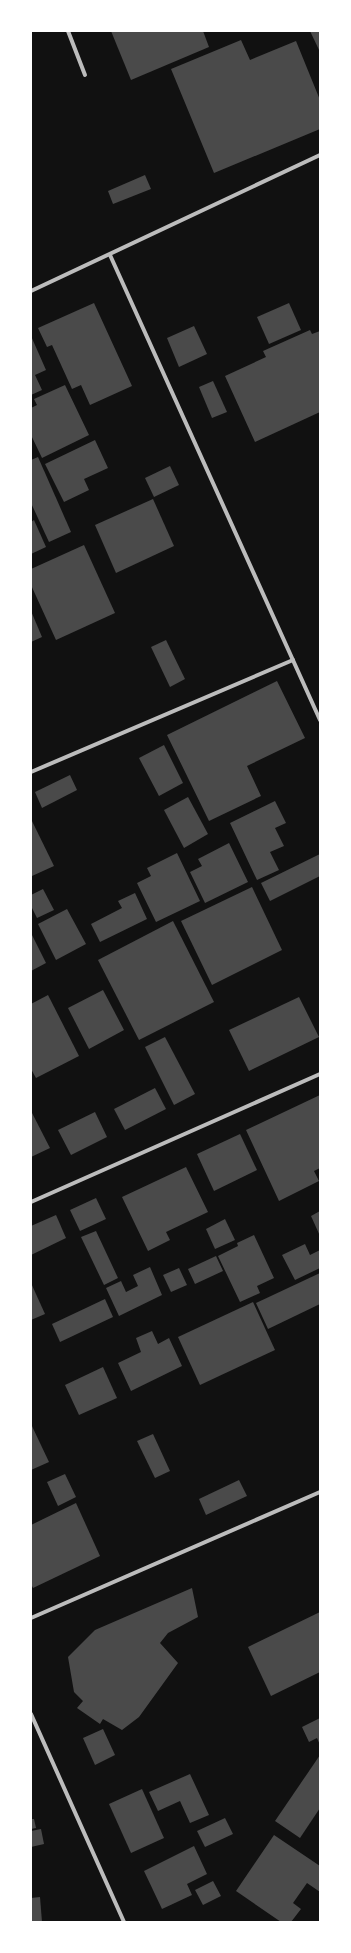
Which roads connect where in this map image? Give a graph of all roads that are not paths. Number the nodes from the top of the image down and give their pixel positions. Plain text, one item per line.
1 (68, 31) edge
2 (85, 75) dead end
3 (320, 155) edge
4 (110, 255) junction
5 (31, 291) edge
6 (293, 660) junction
7 (320, 720) edge
8 (31, 772) edge
9 (320, 1074) edge
10 (31, 1202) edge
11 (320, 1492) edge
12 (31, 1618) edge
13 (31, 1714) edge
14 (124, 1922) edge

1 - 2 street
3 - 4 street
4 - 5 street
4 - 6 street
6 - 7 street
6 - 8 street
9 - 10 street
11 - 12 street
13 - 14 street

